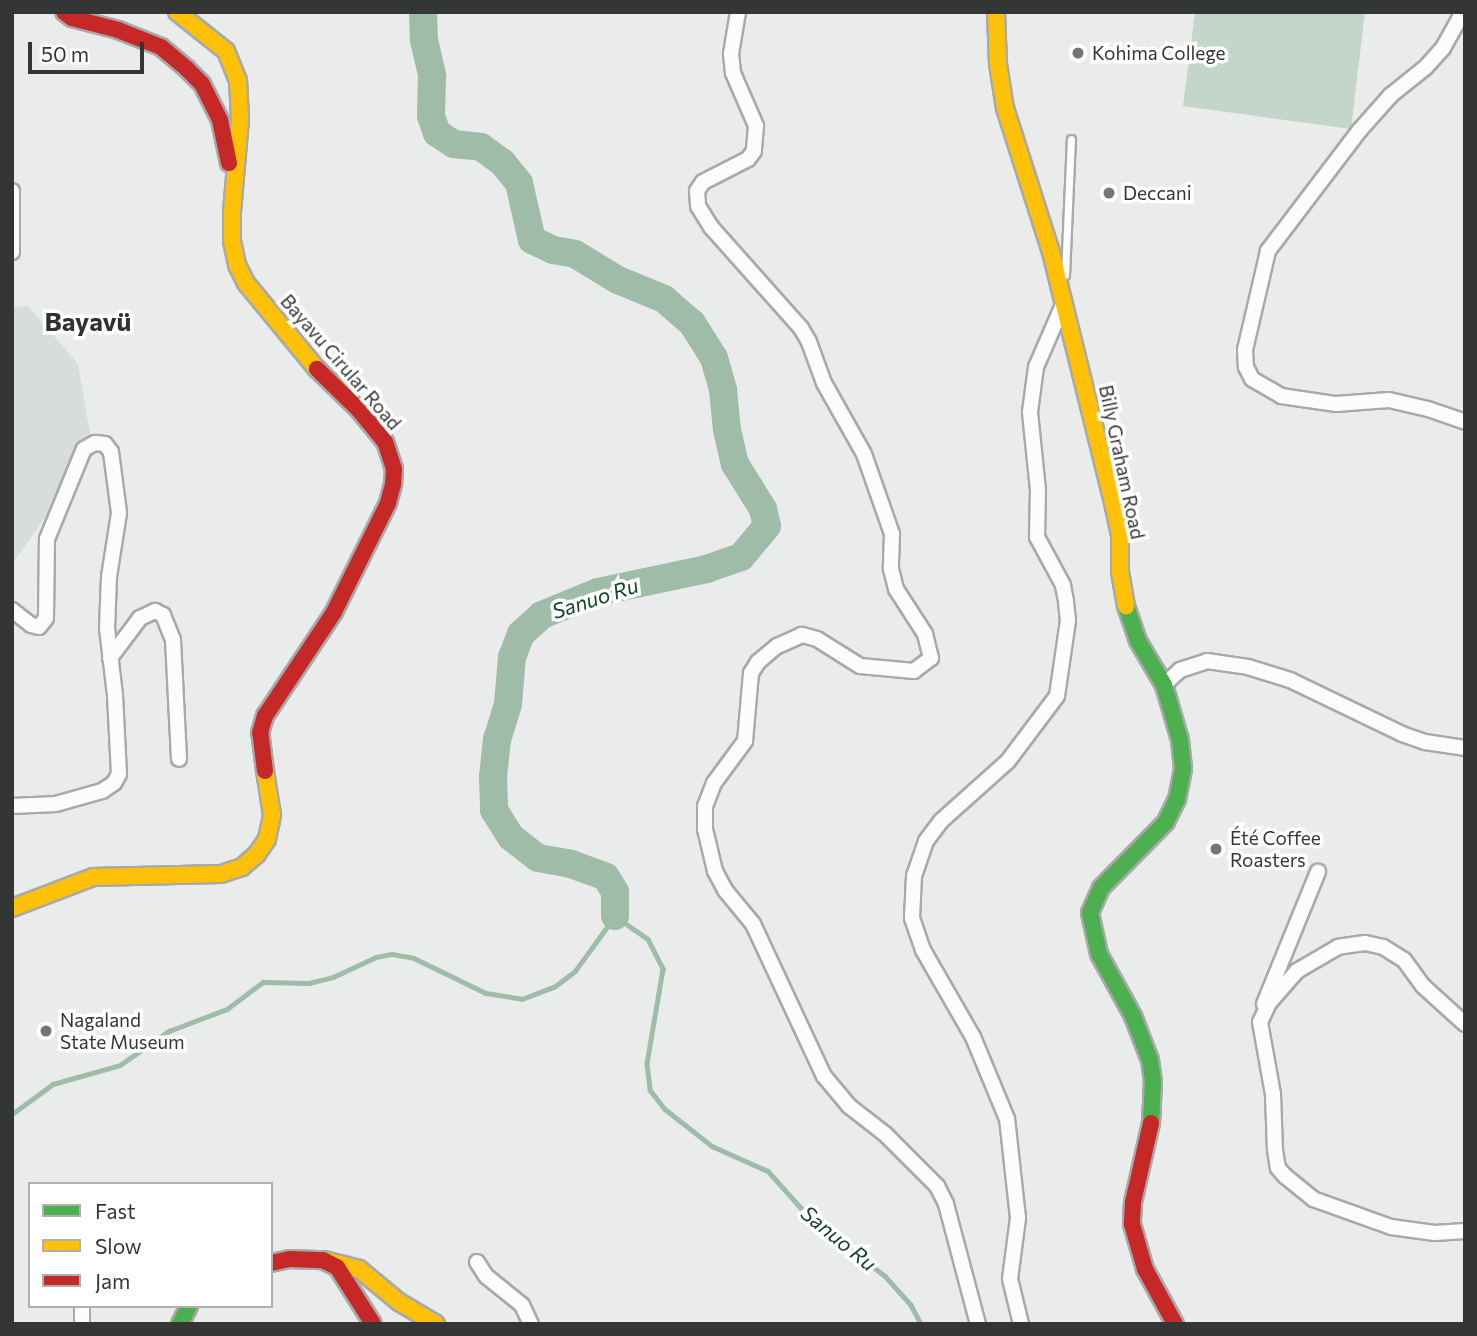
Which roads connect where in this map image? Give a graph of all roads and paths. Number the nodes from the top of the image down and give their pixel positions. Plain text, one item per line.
1 (64, 12) edge
2 (177, 12) edge
3 (738, 12) edge
4 (996, 12) edge
5 (1463, 12) edge
6 (81, 15) edge
7 (1071, 139) dead end
8 (232, 183) junction
9 (12, 191) edge
10 (12, 251) edge
11 (1064, 304) junction
12 (1465, 422) edge
13 (12, 610) edge
14 (110, 658) junction
15 (1164, 685) junction
16 (1465, 748) edge
17 (179, 759) dead end
18 (12, 806) edge
19 (1318, 872) dead end
20 (12, 908) edge
21 (1260, 1023) junction
22 (1465, 1024) edge
23 (1465, 1231) edge
24 (323, 1260) junction
25 (477, 1262) dead end
26 (273, 1263) edge
27 (188, 1308) edge
28 (180, 1324) edge
29 (373, 1324) edge
30 (436, 1324) edge
31 (531, 1324) edge
32 (978, 1324) edge
33 (1021, 1324) edge
34 (1175, 1324) edge

1 - 6 main road
2 - 8 main road, Bayavu Cirular Road
3 - 32 street
4 - 11 main road, Billy Graham Road
5 - 12 street
6 - 8 main road
7 - 11 lane
8 - 20 main road, Bayavu Cirular Road
9 - 10 street
11 - 15 main road, Billy Graham Road
11 - 33 street
13 - 14 street
14 - 17 street
14 - 18 street
15 - 16 street
15 - 34 main road, Billy Graham Road
19 - 21 street
21 - 22 street
21 - 23 street
24 - 26 main road
24 - 29 main road
24 - 30 main road
25 - 31 street
27 - 28 main road

